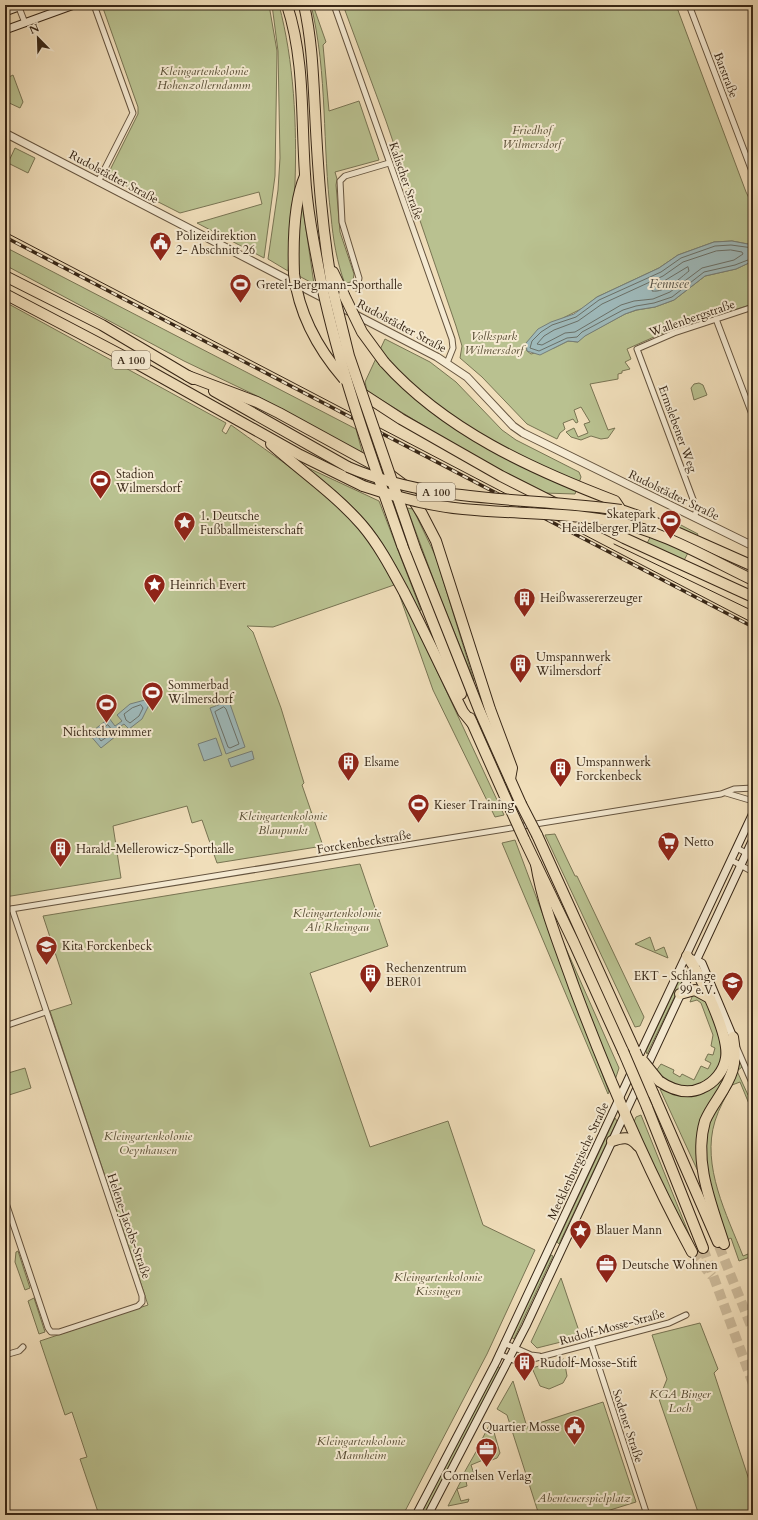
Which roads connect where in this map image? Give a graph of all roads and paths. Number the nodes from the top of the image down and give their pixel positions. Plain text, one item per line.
1 (74, 5) edge
2 (94, 5) edge
3 (287, 5) edge
4 (304, 5) edge
5 (334, 5) edge
6 (689, 5) edge
7 (20, 6) edge
8 (5, 12) edge
9 (25, 23) junction
10 (5, 30) edge
11 (5, 133) edge
12 (389, 163) junction
13 (753, 174) edge
14 (305, 176) junction
15 (98, 182) junction
16 (326, 258) junction
17 (5, 276) edge
18 (357, 288) dead end
19 (5, 294) edge
20 (753, 307) edge
21 (716, 319) junction
22 (637, 348) joint
23 (447, 363) junction
24 (188, 376) junction
25 (753, 417) edge
26 (255, 429) junction
27 (621, 510) junction
28 (694, 517) junction
29 (753, 546) edge
30 (753, 566) edge
31 (753, 580) edge
32 (753, 597) edge
33 (472, 723) junction
34 (510, 779) junction
35 (753, 788) edge
36 (726, 793) junction
37 (753, 802) edge
38 (753, 814) edge
39 (753, 839) edge
40 (737, 848) junction
41 (746, 853) junction
42 (753, 857) edge
43 (731, 860) junction
44 (536, 864) junction
45 (741, 865) junction
46 (753, 872) edge
47 (12, 909) junction
48 (5, 910) edge
49 (705, 917) junction
50 (715, 922) junction
51 (687, 956) junction
52 (695, 963) junction
53 (680, 994) junction
54 (708, 997) junction
55 (46, 1012) junction
56 (5, 1026) edge
57 (733, 1037) junction
58 (635, 1051) junction
59 (753, 1085) edge
60 (618, 1098) junction
61 (627, 1108) junction
62 (612, 1141) junction
63 (640, 1148) junction
64 (5, 1200) edge
65 (703, 1248) tunnel mouth
66 (692, 1252) tunnel mouth
67 (686, 1315) dead end
68 (504, 1343) junction
69 (591, 1343) junction
70 (23, 1347) dead end
71 (514, 1348) junction
72 (499, 1354) junction
73 (5, 1355) edge
74 (542, 1356) junction
75 (509, 1358) junction
76 (416, 1515) edge
77 (428, 1515) edge
78 (647, 1515) edge

1 - 9 main road
2 - 15 street
3 - 14 highway
4 - 16 highway
5 - 12 street, Kalischer Straße
6 - 13 street, Barstraße
7 - 8 main road
7 - 9 street
9 - 10 main road
11 - 15 main road, Rudolstädter Straße
12 - 18 street
12 - 23 street, Kalischer Straße
14 - 32 highway, bridge
14 - 33 highway, bridge
15 - 23 main road, Rudolstädter Straße
16 - 27 highway, bridge
16 - 34 highway, bridge
17 - 24 highway, A 100
19 - 26 highway, A 100
20 - 21 street, Wallenbergstraße
21 - 22 street, Wallenbergstraße
21 - 25 street
22 - 28 street, Ermslebener Weg
23 - 28 main road, Rudolstädter Straße
24 - 27 highway, A 100, bridge
24 - 34 highway
26 - 31 highway, A 100, bridge
26 - 33 highway
27 - 30 highway, A 100
28 - 29 main road, Rudolstädter Straße
33 - 44 highway, bridge
34 - 58 highway, bridge
35 - 36 street, Forckenbeckstraße
36 - 37 street, Forckenbeckstraße
36 - 47 street, Forckenbeckstraße
38 - 40 main road, Mecklenburgische Straße
39 - 41 main road, Mecklenburgische Straße
40 - 41 street
40 - 43 main road, Mecklenburgische Straße
41 - 42 street
41 - 45 main road, Mecklenburgische Straße
43 - 45 street
43 - 49 main road, Mecklenburgische Straße
44 - 60 highway
44 - 65 highway, bridge
45 - 46 street
45 - 50 main road, Mecklenburgische Straße
47 - 48 street, Forckenbeckstraße
47 - 55 street, Helene-Jacobs-Straße
49 - 50 main road
49 - 51 main road, Mecklenburgische Straße
50 - 52 main road, Mecklenburgische Straße
51 - 52 highway
51 - 60 main road, Mecklenburgische Straße
52 - 53 main road, Mecklenburgische Straße
52 - 54 highway
52 - 57 main road
53 - 54 highway
53 - 61 main road, Mecklenburgische Straße
54 - 58 highway, bridge
55 - 56 street
55 - 64 street, Helene-Jacobs-Straße
57 - 58 highway, bridge
57 - 59 street
60 - 61 highway
60 - 68 main road, Mecklenburgische Straße
61 - 62 main road, Mecklenburgische Straße
61 - 63 highway
62 - 63 highway
62 - 71 main road, Mecklenburgische Straße
63 - 66 highway
67 - 69 street, Rudolf-Mosse-Straße
68 - 71 street, Rudolf-Mosse-Straße
68 - 72 main road, Mecklenburgische Straße
69 - 74 street, Rudolf-Mosse-Straße
69 - 78 street, Sodener Straße
70 - 73 street
71 - 74 street, Rudolf-Mosse-Straße
71 - 75 main road, Mecklenburgische Straße
72 - 75 street, Rudolf-Mosse-Straße
72 - 76 main road, Mecklenburgische Straße
74 - 75 street, Rudolf-Mosse-Straße
75 - 77 main road, Mecklenburgische Straße

